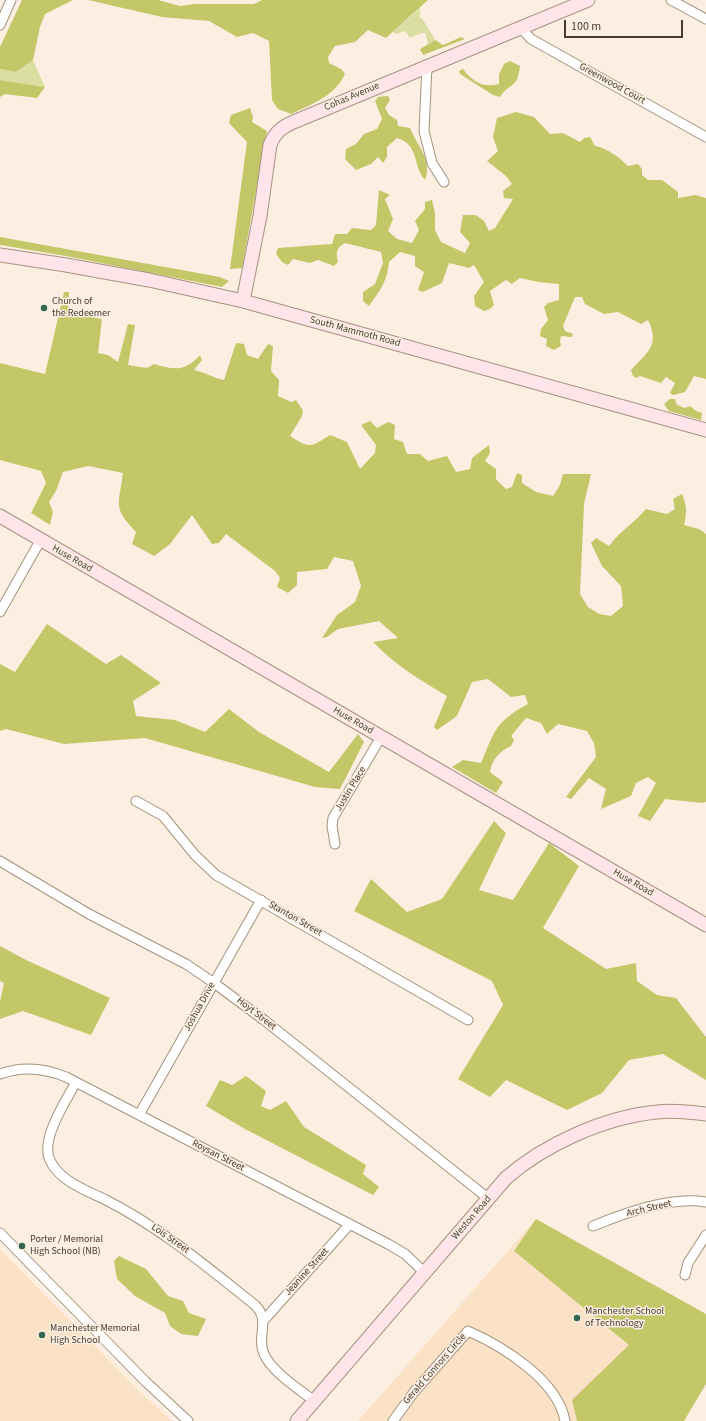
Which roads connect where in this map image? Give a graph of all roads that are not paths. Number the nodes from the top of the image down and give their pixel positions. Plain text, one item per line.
1 (11, 0) edge
2 (588, 0) edge
3 (671, 0) edge
4 (706, 19) edge
5 (0, 25) edge
6 (521, 28) junction
7 (428, 66) junction
8 (706, 137) edge
9 (444, 182) dead end
10 (0, 255) edge
11 (242, 301) junction
12 (706, 430) edge
13 (0, 516) edge
14 (40, 541) junction
15 (0, 612) edge
16 (381, 737) junction
17 (136, 801) dead end
18 (335, 844) dead end
19 (0, 861) edge
20 (261, 900) junction
21 (706, 925) edge
22 (214, 983) junction
23 (468, 1020) dead end
24 (0, 1074) edge
25 (76, 1082) junction
26 (706, 1114) edge
27 (139, 1115) junction
28 (489, 1199) junction
29 (706, 1202) edge
30 (350, 1224) junction
31 (593, 1226) dead end
32 (0, 1233) edge
33 (706, 1235) edge
34 (425, 1273) junction
35 (685, 1275) dead end
36 (264, 1320) junction
37 (314, 1401) junction
38 (188, 1421) edge
39 (297, 1421) edge
40 (393, 1421) edge
41 (565, 1421) edge

1 - 5 street
2 - 6 street, Cohas Avenue
3 - 4 street
6 - 7 street, Cohas Avenue
6 - 8 street, Greenwood Court
7 - 9 street
7 - 11 street, Cohas Avenue
10 - 11 street, South Mammoth Road
11 - 12 street, South Mammoth Road
13 - 14 street, Huse Road
14 - 15 street
14 - 16 street, Huse Road
16 - 18 street, Justin Place
16 - 21 street, Huse Road
17 - 20 street, Stanton Street
19 - 22 street, Hoyt Street
20 - 22 street, Joshua Drive
20 - 23 street, Stanton Street
22 - 27 street, Joshua Drive
22 - 28 street, Hoyt Street
24 - 25 street, Roysan Street
25 - 27 street, Roysan Street
25 - 36 street, Lois Street
26 - 28 street, Weston Road
27 - 30 street, Roysan Street
28 - 34 street, Weston Road
29 - 31 street, Arch Street
30 - 34 street, Roysan Street
30 - 36 street, Jeanine Street
32 - 38 street
33 - 35 street
34 - 37 street, Weston Road
36 - 37 street
37 - 39 street, Weston Road
40 - 41 street, Gerald Connors Circle

